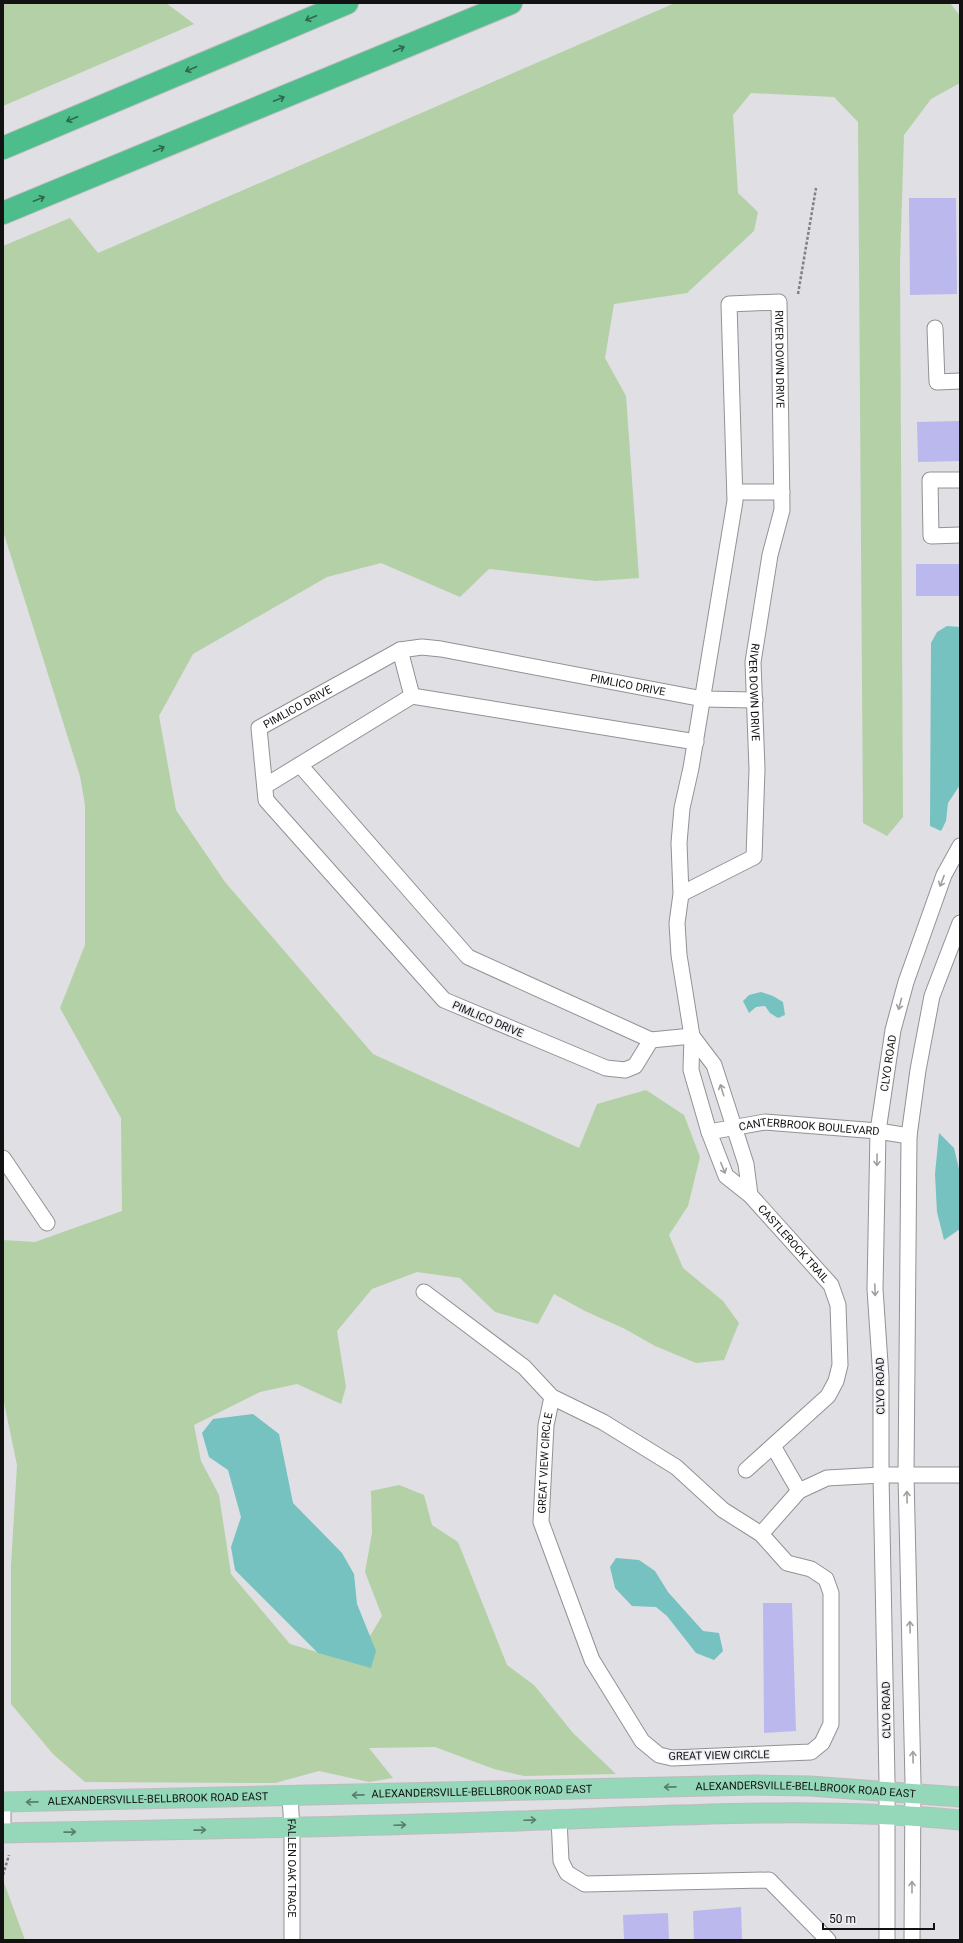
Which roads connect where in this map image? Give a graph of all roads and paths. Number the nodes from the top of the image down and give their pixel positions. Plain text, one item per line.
1 (347, 3) edge
2 (511, 3) edge
3 (3, 148) edge
4 (816, 188) dead end
5 (3, 214) edge
6 (798, 294) dead end
7 (935, 328) dead end
8 (960, 381) edge
9 (960, 480) edge
10 (735, 492) junction
11 (782, 492) junction
12 (960, 535) edge
13 (400, 650) junction
14 (412, 696) junction
15 (703, 699) junction
16 (755, 700) junction
17 (696, 742) junction
18 (300, 765) junction
19 (265, 786) junction
20 (960, 846) edge
21 (681, 894) junction
22 (960, 923) edge
23 (692, 1036) junction
24 (651, 1040) junction
25 (733, 1128) junction
26 (878, 1131) junction
27 (709, 1132) junction
28 (909, 1136) junction
29 (3, 1158) edge
30 (750, 1196) junction
31 (46, 1223) dead end
32 (424, 1292) dead end
33 (552, 1397) junction
34 (773, 1446) junction
35 (746, 1470) dead end
36 (906, 1475) junction
37 (960, 1475) edge
38 (881, 1476) junction
39 (799, 1490) junction
40 (761, 1534) junction
41 (559, 1790) junction
42 (888, 1790) junction
43 (913, 1793) junction
44 (290, 1797) junction
45 (960, 1797) edge
46 (3, 1802) edge
47 (3, 1810) edge
48 (888, 1815) junction
49 (913, 1816) junction
50 (559, 1819) junction
51 (960, 1820) edge
52 (292, 1828) junction
53 (3, 1833) edge
54 (9, 1855) dead end
55 (3, 1875) edge
56 (292, 1940) edge
57 (828, 1940) edge
58 (887, 1940) edge
59 (912, 1940) edge

1 -> 3 highway
5 -> 2 highway
4 - 6 path
7 - 8 street
9 - 12 street
10 - 11 street
10 - 11 street, RIVER DOWN DRIVE
10 - 15 street, RIVER DOWN DRIVE
11 - 16 street, RIVER DOWN DRIVE
13 - 14 street
13 - 15 street, PIMLICO DRIVE
13 - 19 street, PIMLICO DRIVE
14 - 17 street
14 - 18 street
15 - 16 street, PIMLICO DRIVE
15 - 17 street, RIVER DOWN DRIVE
16 - 21 street, RIVER DOWN DRIVE
17 - 21 street, RIVER DOWN DRIVE
18 - 19 street
18 - 24 street
19 - 24 street, PIMLICO DRIVE
20 -> 26 street, CLYO ROAD
21 - 23 street, RIVER DOWN DRIVE
22 - 28 street
23 - 24 street
25 -> 23 street, RIVER DOWN DRIVE
23 - 27 street, RIVER DOWN DRIVE
25 - 26 street, CANTERBROOK BOULEVARD
25 - 27 street, CANTERBROOK BOULEVARD
25 - 30 street, CASTLEROCK TRAIL
26 - 28 street, CANTERBROOK BOULEVARD
26 -> 38 street, CLYO ROAD
27 -> 30 street, CASTLEROCK TRAIL
28 - 36 street
29 - 31 street
30 - 34 street, CASTLEROCK TRAIL
32 - 33 street, GREAT VIEW CIRCLE
33 - 40 street, GREAT VIEW CIRCLE
33 - 40 street, GREAT VIEW CIRCLE
34 - 35 street, CASTLEROCK TRAIL
34 - 39 street
36 - 37 street
36 - 38 street
43 -> 36 street
38 - 39 street
38 - 42 street, CLYO ROAD
39 - 40 street
42 -> 41 main road, ALEXANDERSVILLE-BELLBROOK ROAD EAST
41 -> 44 main road, ALEXANDERSVILLE-BELLBROOK ROAD EAST
41 - 50 main road
42 - 43 main road, ALEXANDERSVILLE-BELLBROOK ROAD EAST
42 - 48 street, CLYO ROAD
43 - 45 main road, ALEXANDERSVILLE-BELLBROOK ROAD EAST
43 - 49 street
44 -> 46 main road, ALEXANDERSVILLE-BELLBROOK ROAD EAST
44 - 52 street, FALLEN OAK TRACE
47 - 53 street
48 - 49 main road, ALEXANDERSVILLE-BELLBROOK ROAD EAST
48 - 50 main road, ALEXANDERSVILLE-BELLBROOK ROAD EAST
48 - 58 street, CLYO ROAD
49 - 51 main road, ALEXANDERSVILLE-BELLBROOK ROAD EAST
59 -> 49 street
52 -> 50 main road, ALEXANDERSVILLE-BELLBROOK ROAD EAST
50 - 57 street
53 -> 52 main road, ALEXANDERSVILLE-BELLBROOK ROAD EAST
52 - 56 street, FALLEN OAK TRACE
54 - 55 path

